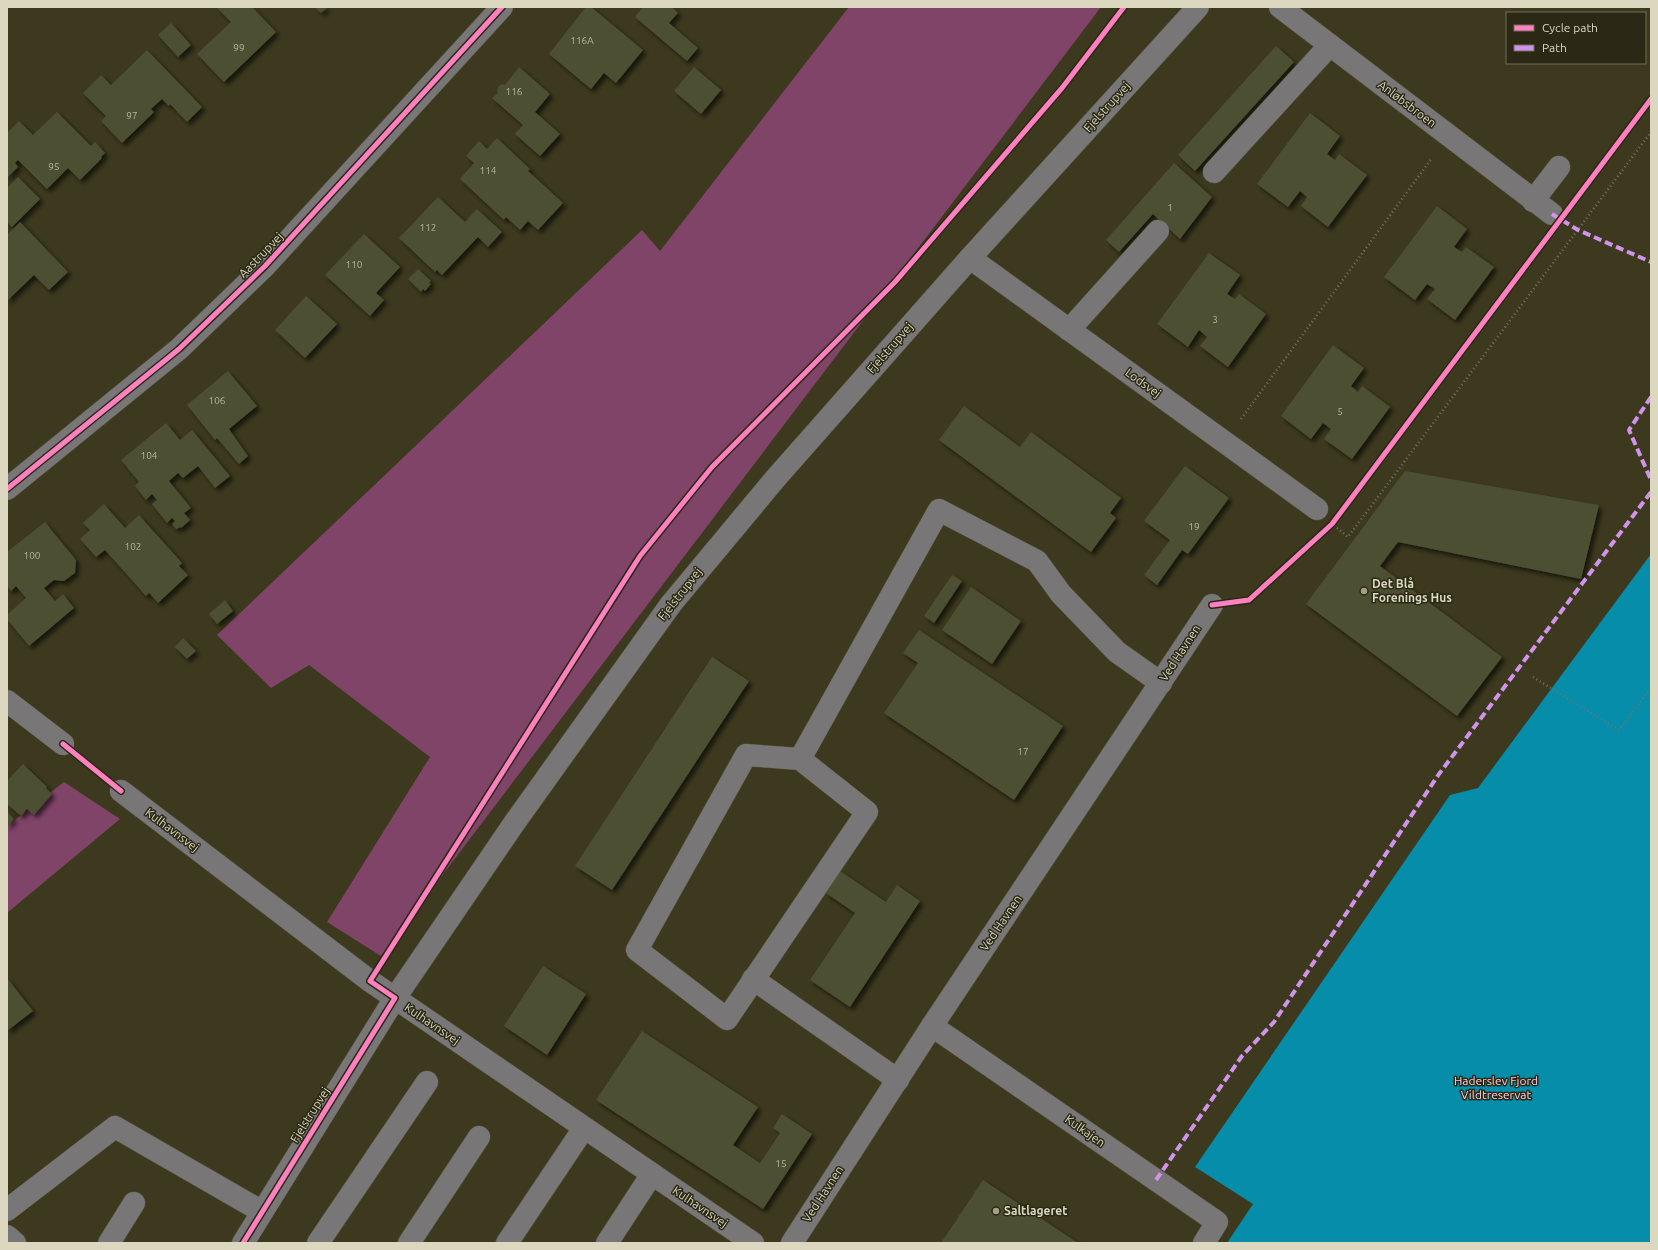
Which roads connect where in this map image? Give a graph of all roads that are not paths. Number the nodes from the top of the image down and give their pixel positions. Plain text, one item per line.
1 (502, 7) edge
2 (1198, 7) edge
3 (1280, 7) edge
4 (1330, 45) junction
5 (1559, 167) dead end
6 (1214, 172) dead end
7 (1533, 200) junction
8 (1552, 214) dead end
9 (1158, 231) dead end
10 (970, 258) junction
11 (1069, 330) junction
12 (7, 489) edge
13 (1324, 516) road end
14 (1212, 605) dead end
15 (1161, 683) junction
16 (7, 701) edge
17 (62, 744) dead end
18 (800, 759) junction
19 (121, 791) dead end
20 (753, 979) junction
21 (395, 998) junction
22 (932, 1026) junction
23 (898, 1080) junction
24 (427, 1082) dead end
25 (584, 1128) junction
26 (479, 1138) dead end
27 (652, 1174) junction
28 (134, 1203) dead end
29 (7, 1210) edge
30 (261, 1211) junction
31 (7, 1236) edge
32 (15, 1243) edge
33 (109, 1243) edge
34 (243, 1243) edge
35 (318, 1243) edge
36 (409, 1243) edge
37 (507, 1243) edge
38 (607, 1243) edge
39 (753, 1243) edge
40 (792, 1243) edge
41 (1204, 1243) edge

1 - 12 street, Aastrupvej
2 - 10 street, Fjelstrupvej
3 - 4 street, Anløbsbroen
4 - 6 street
4 - 7 street, Anløbsbroen
5 - 7 street
7 - 8 street, Anløbsbroen
9 - 11 street
10 - 11 street, Lodsvej
10 - 21 street, Fjelstrupvej
11 - 13 street, Lodsvej
14 - 15 street, Ved Havnen
15 - 18 street
15 - 22 street, Ved Havnen
16 - 17 street
18 - 20 street
18 - 20 street
19 - 21 street, Kulhavnsvej
20 - 23 street
21 - 25 street, Kulhavnsvej
21 - 30 street, Fjelstrupvej
22 - 23 street, Ved Havnen
22 - 41 street, Kulkajen
23 - 40 street, Ved Havnen
24 - 35 street
25 - 27 street, Kulhavnsvej
25 - 37 street
26 - 36 street
27 - 38 street
27 - 39 street, Kulhavnsvej
28 - 33 street
29 - 30 street
30 - 34 street, Fjelstrupvej
31 - 32 street

